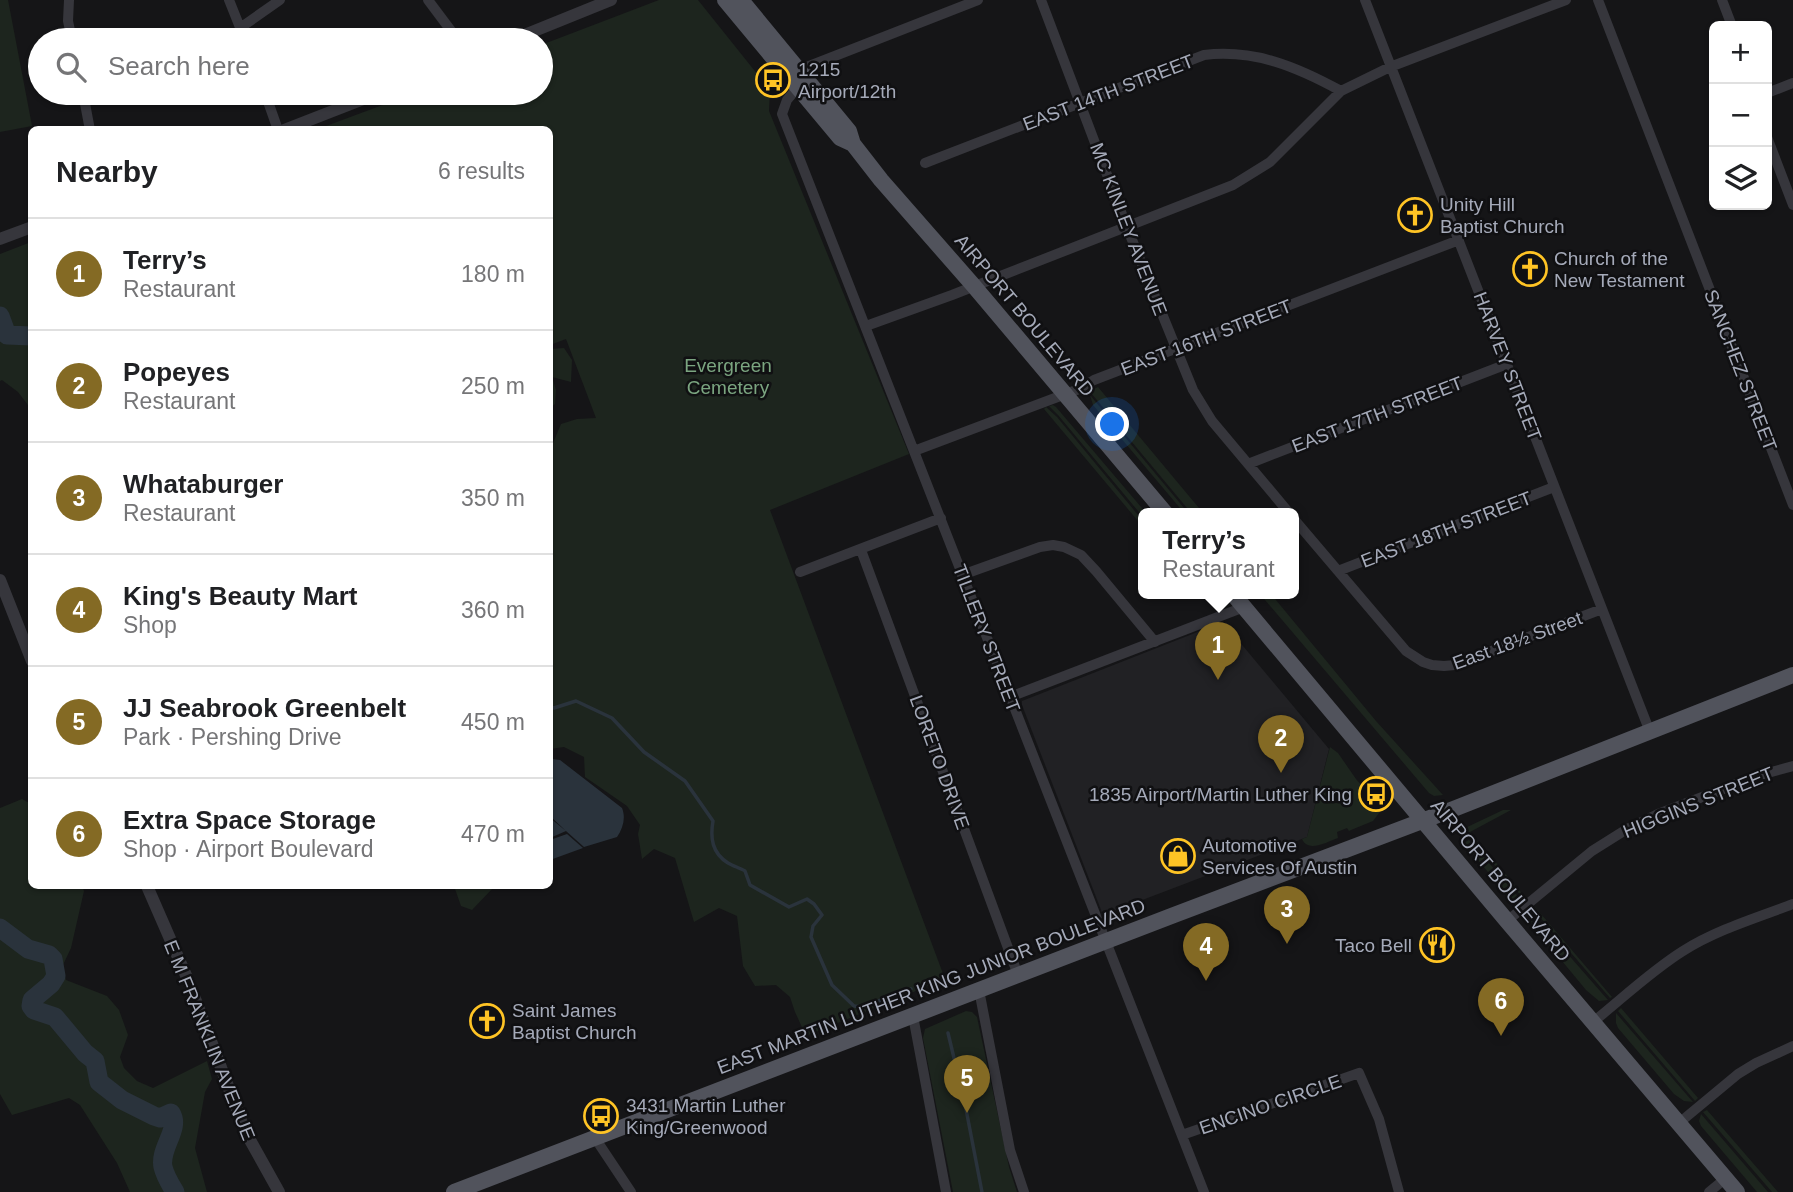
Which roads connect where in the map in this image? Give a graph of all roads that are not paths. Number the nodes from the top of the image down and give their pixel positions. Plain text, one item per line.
1 (69, 0) edge
2 (229, 0) edge
3 (280, 0) edge
4 (428, 0) edge
5 (611, 0) edge
6 (725, 0) edge
7 (741, 0) edge
8 (978, 0) edge
9 (1041, 0) edge
10 (1365, 0) edge
11 (1566, 0) edge
12 (1598, 0) edge
13 (1722, 0) edge
14 (1730, 21) edge
15 (69, 28) edge
16 (240, 28) joint
17 (449, 28) edge
18 (542, 28) edge
19 (1390, 67) junction
20 (799, 70) junction
21 (1793, 83) edge
22 (797, 88) junction
23 (1341, 90) junction
24 (1772, 91) edge
25 (1081, 102) junction
26 (85, 105) edge
27 (269, 105) edge
28 (348, 105) edge
29 (89, 126) edge
30 (277, 126) edge
31 (294, 126) edge
32 (853, 144) junction
33 (1771, 147) edge
34 (925, 163) dead end
35 (1793, 205) edge
36 (1126, 225) junction
37 (28, 228) edge
38 (0, 239) edge
39 (1459, 240) junction
40 (973, 285) junction
41 (866, 327) junction
42 (1176, 349) junction
43 (1507, 364) junction
44 (1065, 394) junction
45 (915, 452) junction
46 (1248, 464) junction
47 (1555, 487) junction
48 (1793, 505) edge
49 (1161, 508) edge
50 (1285, 508) edge
51 (941, 518) junction
52 (1299, 525) edge
53 (861, 550) junction
54 (1338, 571) junction
55 (800, 572) dead end
56 (962, 575) junction
57 (0, 580) edge
58 (1239, 601) edge
59 (1602, 609) junction
60 (1155, 642) junction
61 (28, 651) edge
62 (1793, 674) edge
63 (1010, 697) junction
64 (1650, 732) junction
65 (1793, 766) edge
66 (1424, 820) junction
67 (148, 889) edge
68 (1793, 904) edge
69 (1507, 920) junction
70 (1105, 941) junction
71 (1018, 975) junction
72 (979, 990) junction
73 (913, 1016) junction
74 (1593, 1022) junction
75 (1793, 1046) edge
76 (1679, 1123) junction
77 (1182, 1135) junction
78 (595, 1138) junction
79 (1726, 1178) junction
80 (279, 1192) edge
81 (454, 1192) edge
82 (631, 1192) edge
83 (946, 1192) edge
84 (1024, 1192) edge
85 (1204, 1192) edge
86 (1399, 1192) edge
87 (1709, 1192) edge
88 (1738, 1192) edge

1 - 15 street
2 - 16 street
3 - 16 street
4 - 17 street
5 - 18 street
6 - 22 main road, AIRPORT BOULEVARD
7 - 20 main road, AIRPORT BOULEVARD
8 - 20 street
9 - 25 street, MC KINLEY AVENUE
10 - 19 street, HARVEY STREET
11 - 19 street
12 - 48 street, SANCHEZ STREET
13 - 14 street
19 - 23 street
19 - 39 street, HARVEY STREET
20 - 32 main road, AIRPORT BOULEVARD
21 - 24 street
22 - 32 main road, AIRPORT BOULEVARD
22 - 41 street, TILLERY STREET
23 - 25 street, EAST 14TH STREET
23 - 36 street
25 - 34 street, EAST 14TH STREET
25 - 36 street, MC KINLEY AVENUE
26 - 29 street
27 - 30 street
28 - 31 street
32 - 40 main road, AIRPORT BOULEVARD
33 - 35 street
36 - 40 street
36 - 42 street, MC KINLEY AVENUE
37 - 38 street
39 - 42 street, EAST 16TH STREET
39 - 43 street, HARVEY STREET
40 - 41 street
40 - 44 main road, AIRPORT BOULEVARD
41 - 45 street, TILLERY STREET
42 - 44 street, EAST 16TH STREET
42 - 46 street, MC KINLEY AVENUE
43 - 46 street, EAST 17TH STREET
43 - 47 street, HARVEY STREET
44 - 45 street, EAST 16TH STREET
44 - 49 main road, AIRPORT BOULEVARD
45 - 51 street, TILLERY STREET
46 - 50 street, MC KINLEY AVENUE
47 - 54 street, EAST 18TH STREET
47 - 59 street, HARVEY STREET
51 - 53 street
51 - 56 street, TILLERY STREET
52 - 54 street
53 - 55 street
53 - 71 street, LORETO DRIVE
54 - 59 street, East 18½ Street
56 - 60 street
56 - 63 street, TILLERY STREET
57 - 61 street
58 - 60 street
58 - 66 main road, AIRPORT BOULEVARD
59 - 64 street, HARVEY STREET
60 - 63 street
62 - 64 main road, EAST MARTIN LUTHER KING JUNIOR BOULEVARD
63 - 70 street, TILLERY STREET
64 - 66 main road, EAST MARTIN LUTHER KING JUNIOR BOULEVARD
65 - 69 street, HIGGINS STREET
66 - 69 main road, AIRPORT BOULEVARD
66 - 70 main road, EAST MARTIN LUTHER KING JUNIOR BOULEVARD
67 - 80 street, E M FRANKLIN AVENUE
68 - 74 street
69 - 74 main road, AIRPORT BOULEVARD
70 - 71 main road, EAST MARTIN LUTHER KING JUNIOR BOULEVARD
70 - 77 street, TILLERY STREET
71 - 72 main road, EAST MARTIN LUTHER KING JUNIOR BOULEVARD
72 - 73 main road, EAST MARTIN LUTHER KING JUNIOR BOULEVARD
72 - 84 street
73 - 78 main road, EAST MARTIN LUTHER KING JUNIOR BOULEVARD
73 - 83 street
74 - 76 main road, AIRPORT BOULEVARD
75 - 76 street
76 - 79 main road, AIRPORT BOULEVARD
77 - 85 street, TILLERY STREET
77 - 86 street, ENCINO CIRCLE
78 - 81 main road, EAST MARTIN LUTHER KING JUNIOR BOULEVARD
78 - 82 street
79 - 87 street
79 - 88 main road, AIRPORT BOULEVARD

